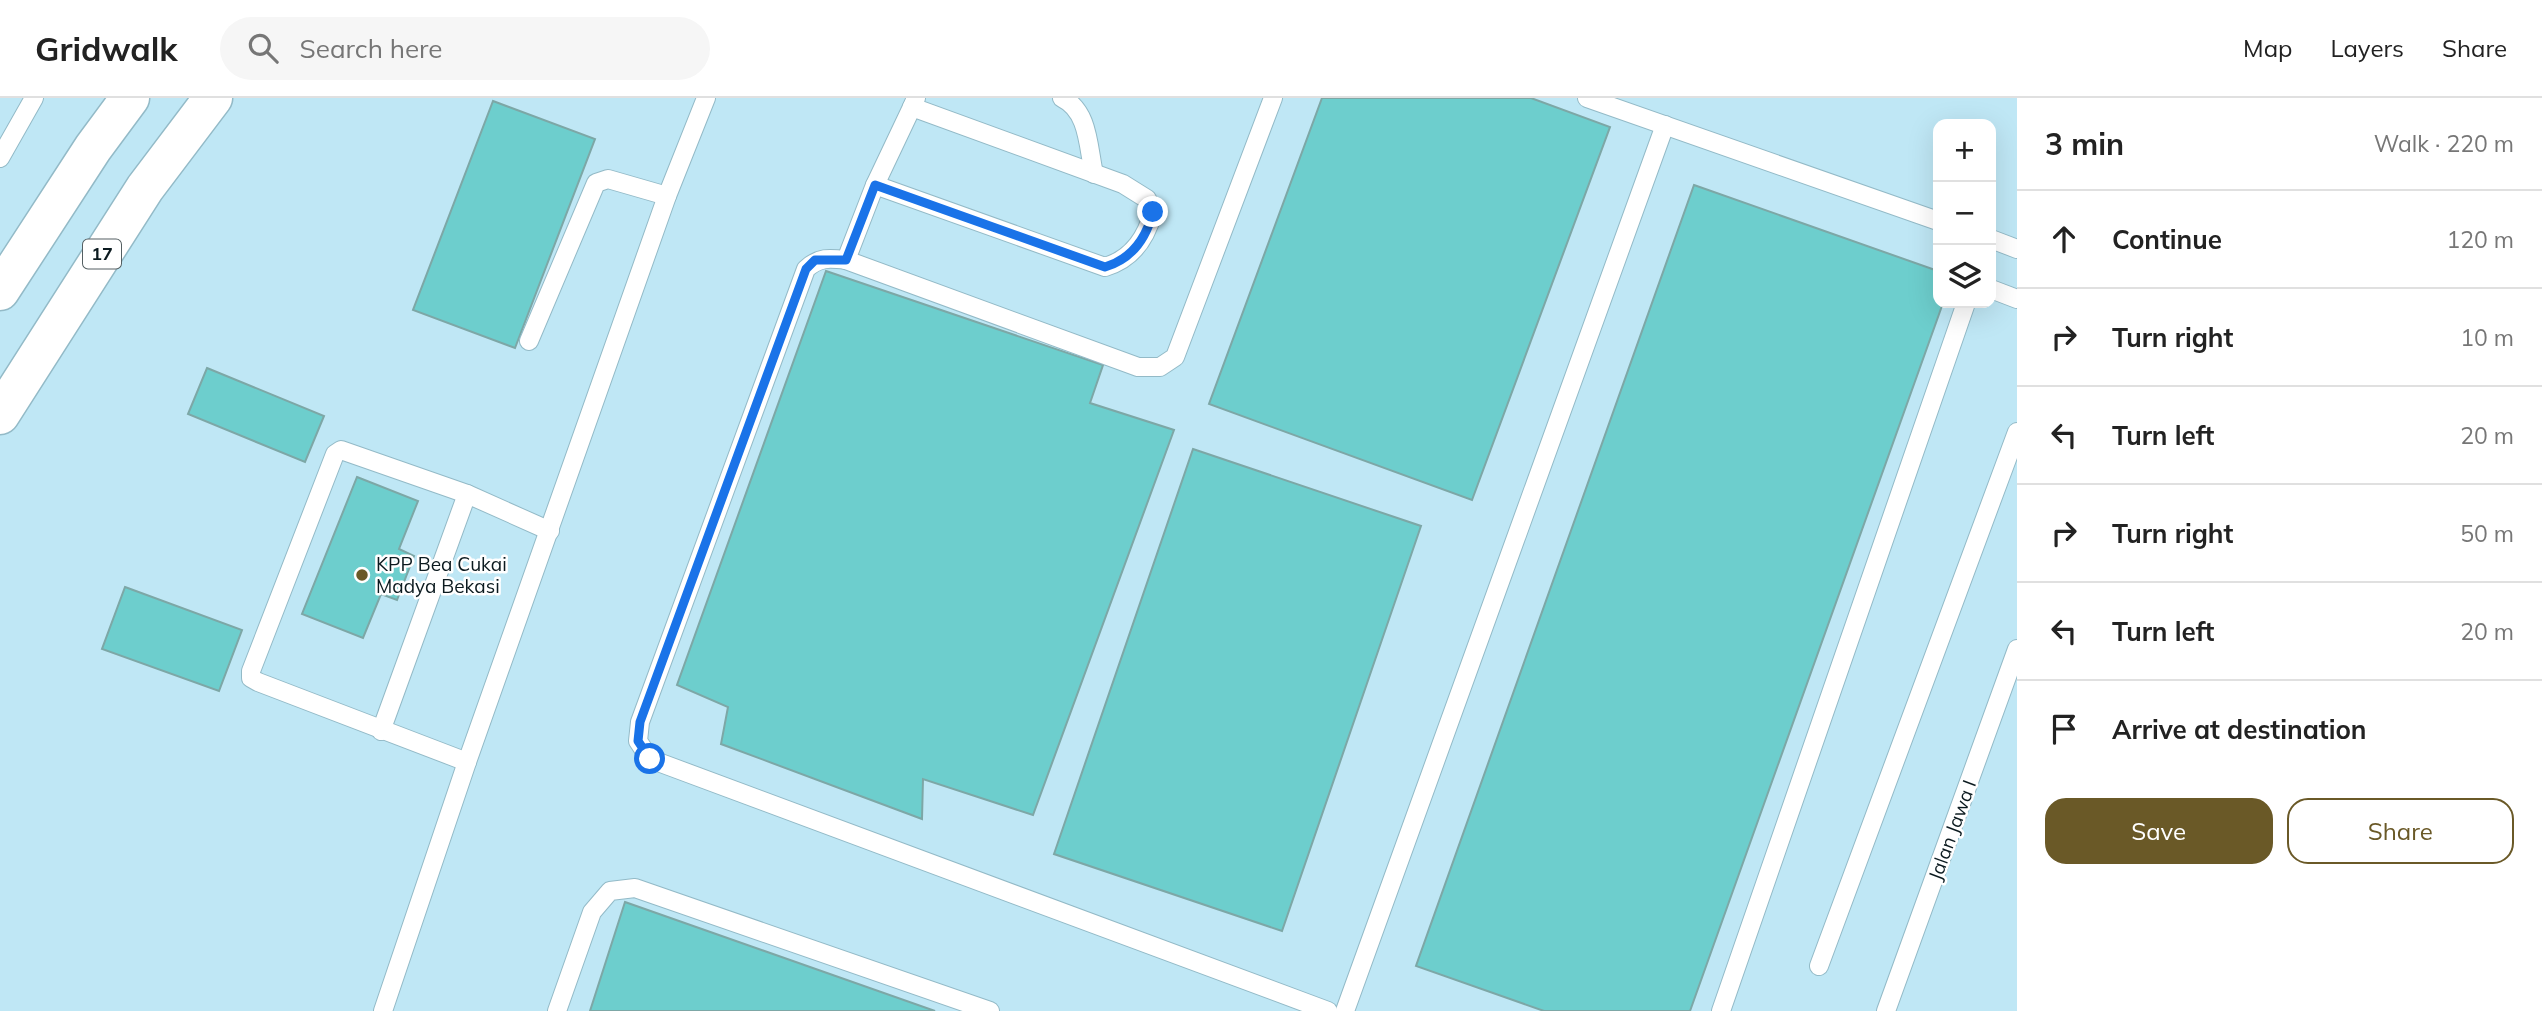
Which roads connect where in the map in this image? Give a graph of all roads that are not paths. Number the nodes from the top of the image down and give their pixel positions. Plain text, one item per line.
1 (34, 98) edge
2 (130, 98) edge
3 (213, 98) edge
4 (706, 98) edge
5 (1062, 98) edge
6 (1273, 98) edge
7 (1587, 98) edge
8 (914, 103) edge
9 (1665, 125) junction
10 (0, 158) edge
11 (1094, 174) junction
12 (875, 185) junction
13 (667, 196) junction
14 (1933, 219) edge
15 (1996, 241) edge
16 (2017, 249) edge
17 (846, 260) junction
18 (0, 290) edge
19 (1996, 291) edge
20 (2017, 299) edge
21 (1964, 308) edge
22 (529, 341) dead end
23 (0, 415) edge
24 (2017, 432) edge
25 (467, 495) junction
26 (550, 531) junction
27 (2017, 649) edge
28 (381, 731) junction
29 (467, 762) junction
30 (1819, 966) dead end
31 (383, 1011) edge
32 (557, 1011) edge
33 (990, 1011) edge
34 (1328, 1011) edge
35 (1345, 1011) edge
36 (1721, 1011) edge
37 (1886, 1011) edge

1 - 10 lane
2 - 18 highway
3 - 23 highway, 17
4 - 13 lane
5 - 11 lane
6 - 17 lane
7 - 9 lane
8 - 11 lane
8 - 12 lane
9 - 14 lane
9 - 35 lane
11 - 12 lane
12 - 17 lane
13 - 22 lane
13 - 26 lane
15 - 16 lane
17 - 34 lane
19 - 20 lane
21 - 36 lane
24 - 30 lane
25 - 26 lane
25 - 28 lane
25 - 28 lane
26 - 29 lane
27 - 37 lane, Jalan Jawa I
28 - 29 lane
29 - 31 lane
32 - 33 lane

